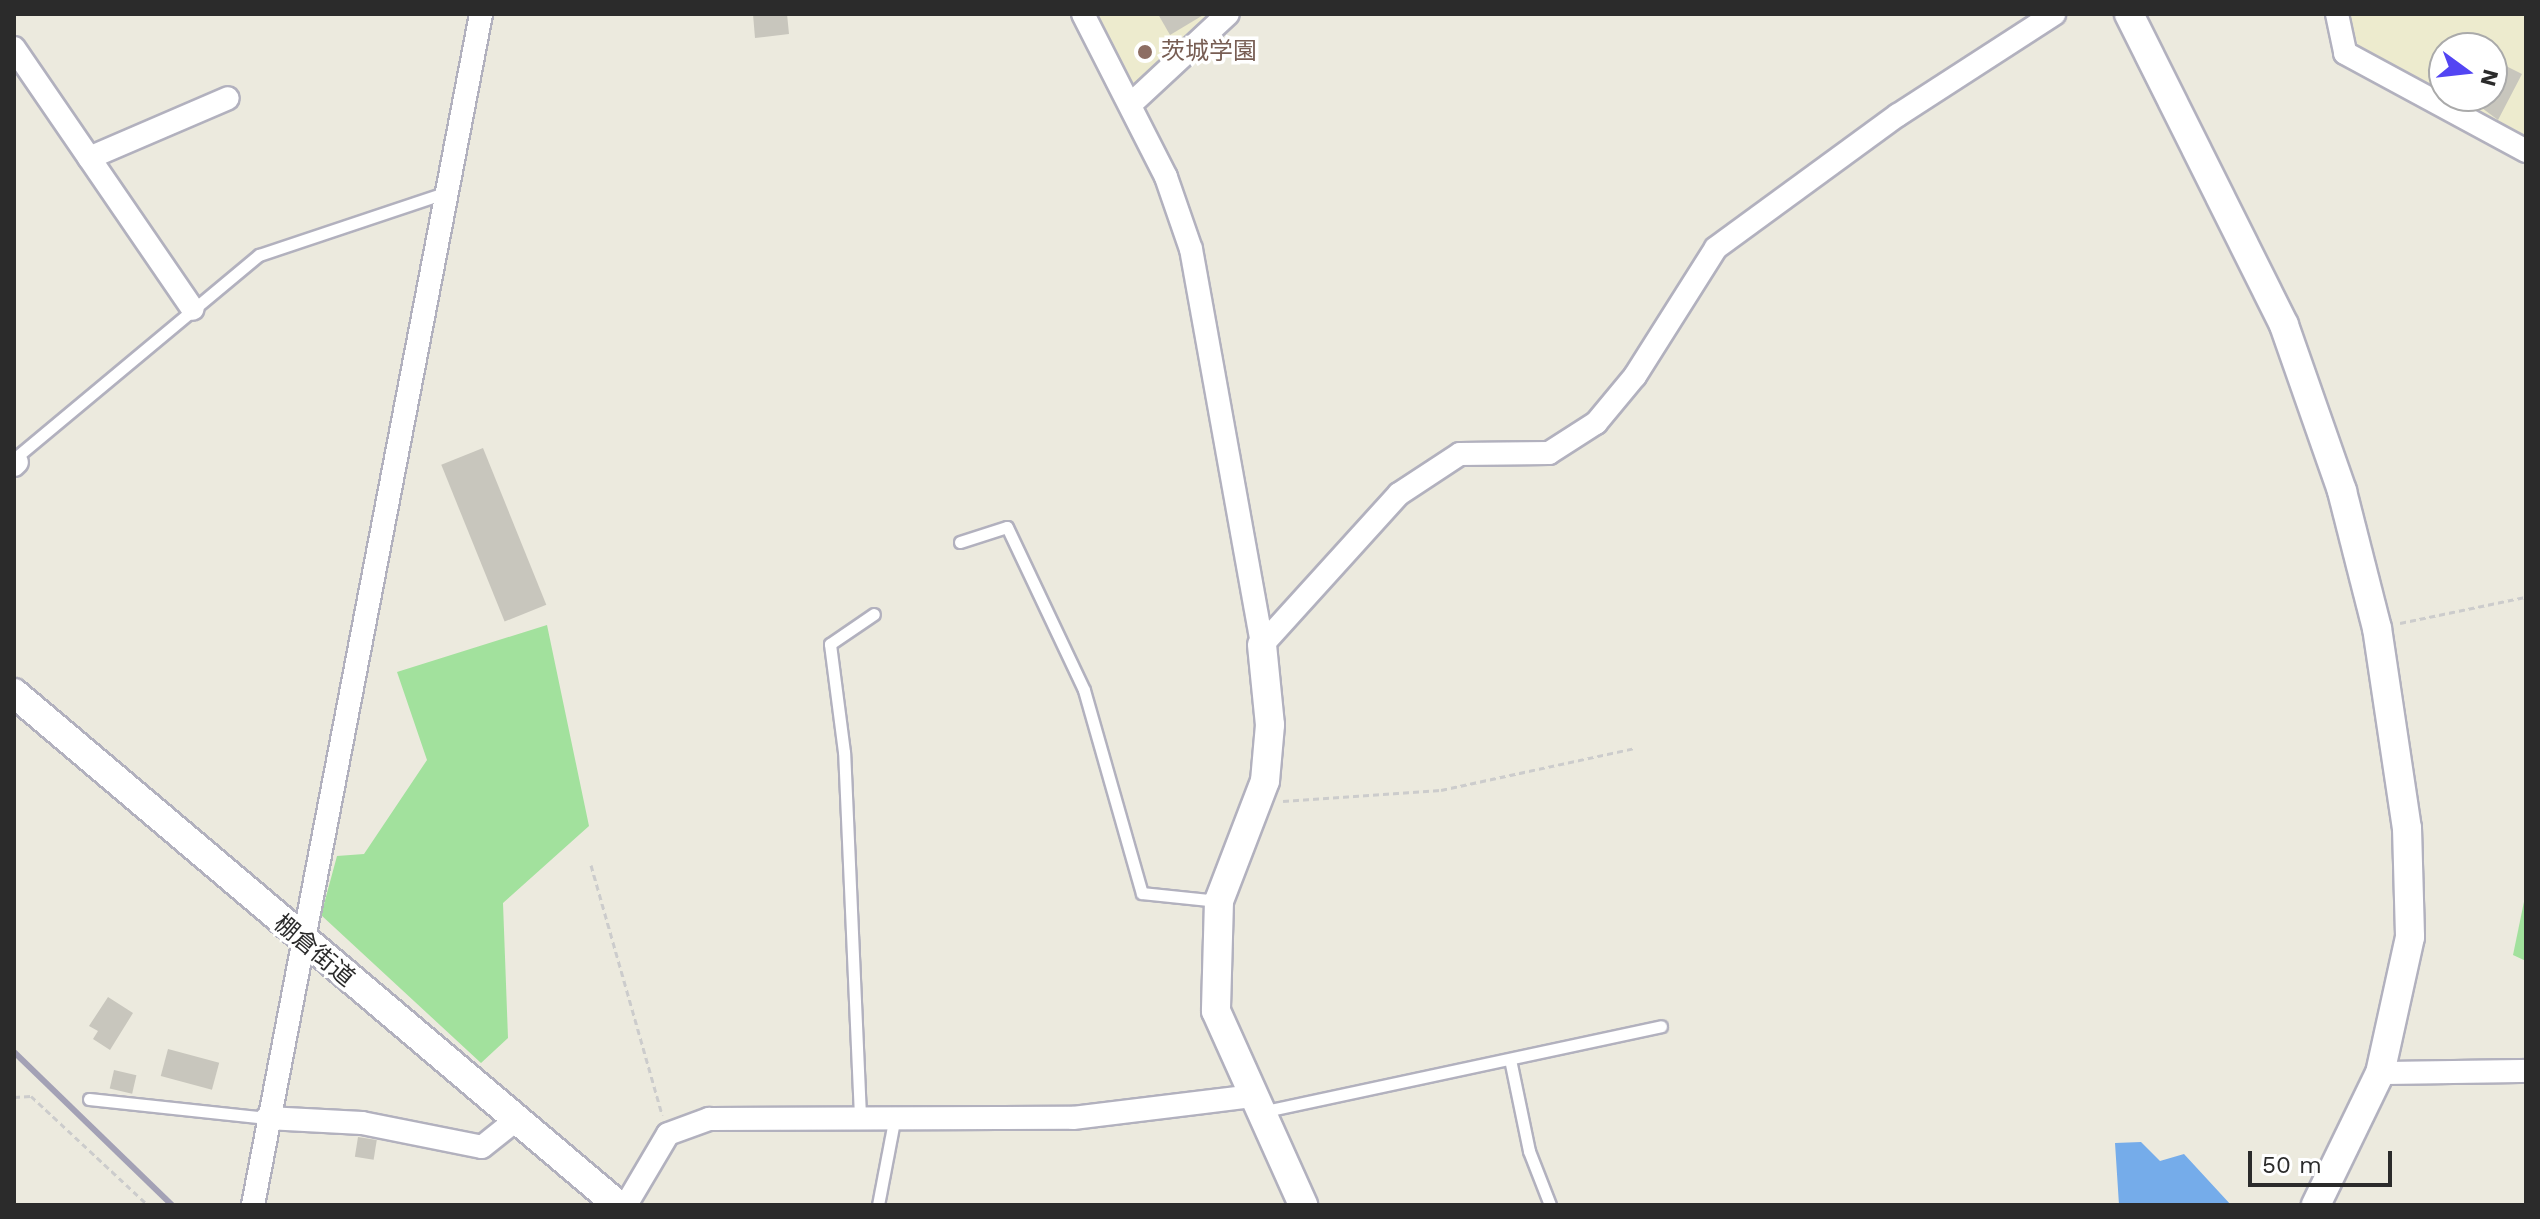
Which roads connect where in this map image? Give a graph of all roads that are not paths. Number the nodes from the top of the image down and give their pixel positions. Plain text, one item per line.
1 (481, 14) edge
2 (1083, 14) edge
3 (1228, 14) edge
4 (2054, 14) edge
5 (2129, 14) edge
6 (2337, 14) edge
7 (14, 48) edge
8 (228, 98) dead end
9 (1131, 104) junction
10 (2526, 151) edge
11 (89, 158) junction
12 (447, 192) junction
13 (193, 309) junction
14 (15, 462) edge
15 (960, 542) dead end
16 (874, 614) dead end
17 (1262, 645) junction
18 (14, 693) edge
19 (1219, 901) junction
20 (299, 939) junction
21 (1661, 1026) dead end
22 (1511, 1064) junction
23 (2526, 1071) edge
24 (2380, 1073) junction
25 (89, 1099) dead end
26 (1256, 1104) junction
27 (860, 1116) junction
28 (895, 1116) junction
29 (267, 1118) junction
30 (516, 1120) junction
31 (253, 1205) edge
32 (618, 1205) edge
33 (626, 1205) edge
34 (878, 1205) edge
35 (1303, 1205) edge
36 (1550, 1205) edge
37 (2316, 1205) edge

1 - 12 street
2 - 9 street
3 - 9 street
4 - 17 street
5 - 24 street
6 - 10 street
7 - 11 street
8 - 11 street
9 - 17 street
11 - 13 street
12 - 13 lane
12 - 20 street
13 - 14 lane
15 - 19 lane
16 - 27 lane
17 - 19 street
18 - 20 street, 棚倉街道
19 - 26 street
20 - 29 street
20 - 30 street, 棚倉街道
21 - 22 lane
22 - 26 lane
22 - 36 lane
23 - 24 street
24 - 37 street
25 - 29 lane
26 - 28 street
26 - 35 street
27 - 28 street
27 - 33 street
28 - 34 lane
29 - 30 street
29 - 31 street
30 - 32 street, 棚倉街道

